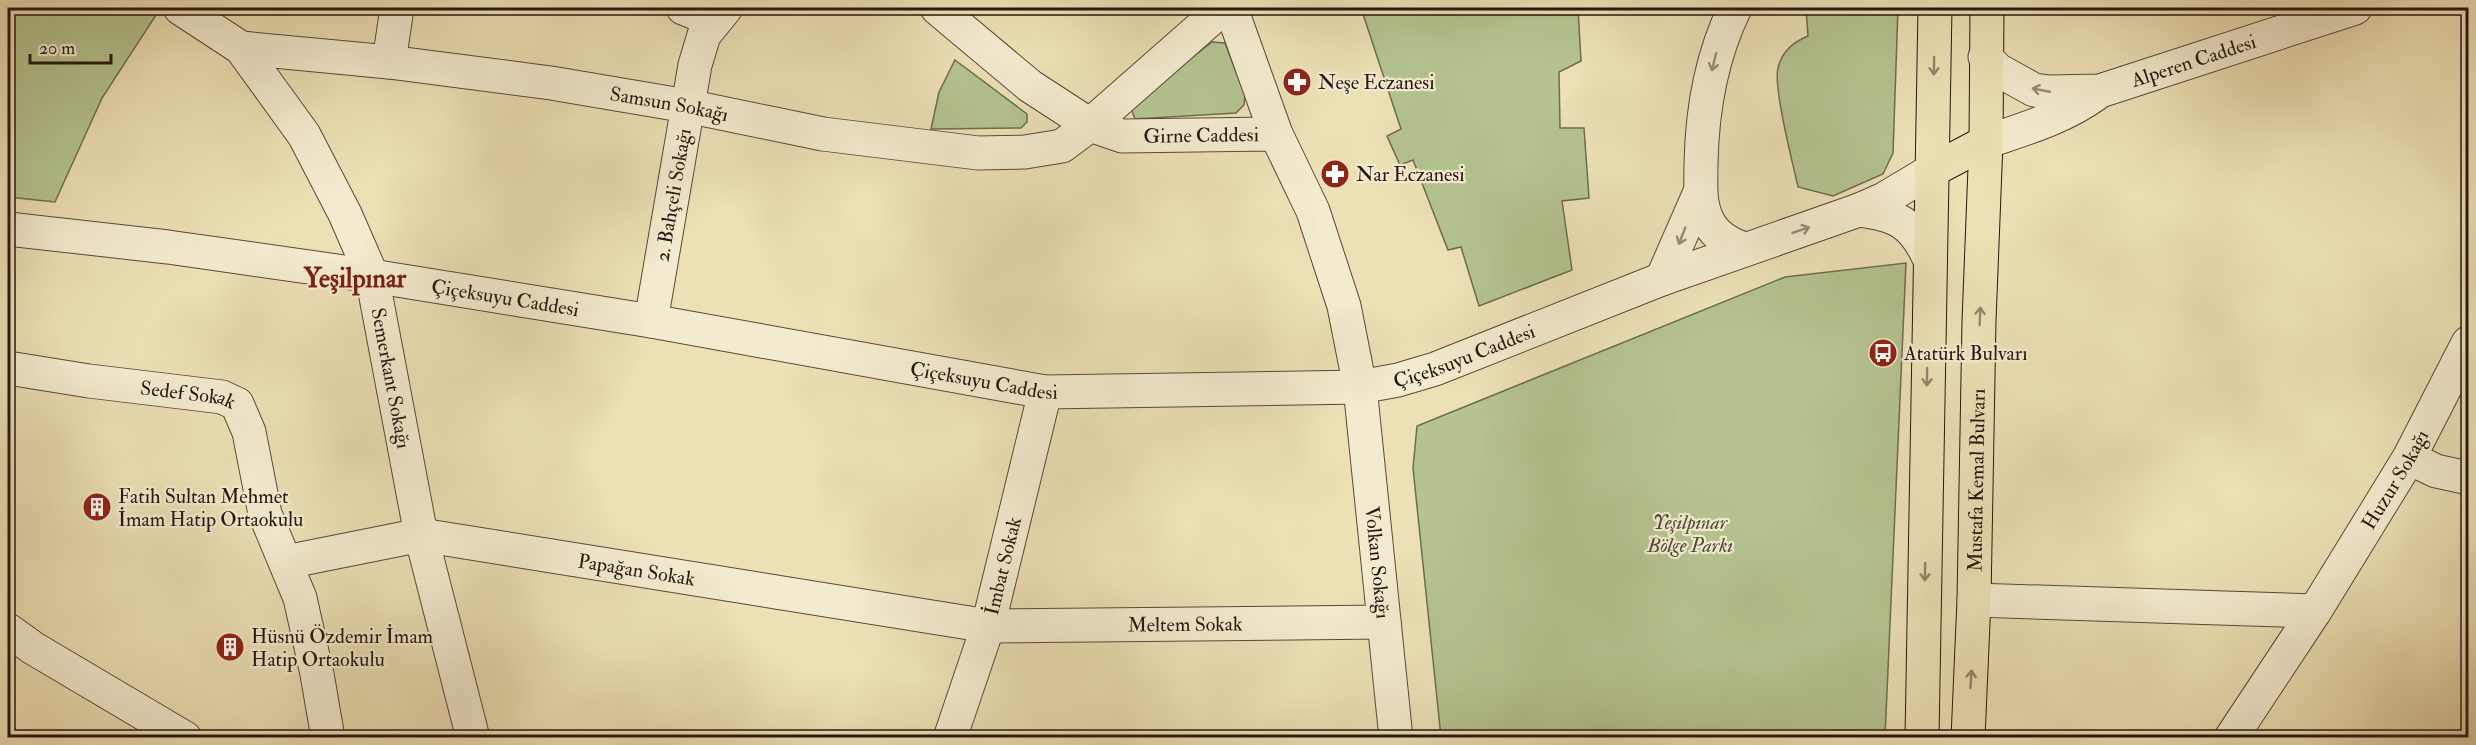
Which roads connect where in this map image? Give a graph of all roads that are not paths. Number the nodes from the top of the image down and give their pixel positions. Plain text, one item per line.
1 (180, 8) edge
2 (397, 8) edge
3 (684, 8) edge
4 (937, 8) edge
5 (1222, 8) edge
6 (1232, 8) edge
7 (1735, 8) edge
8 (1935, 8) edge
9 (1987, 8) edge
10 (2355, 8) edge
11 (720, 14) edge
12 (241, 48) junction
13 (1985, 57) junction
14 (389, 62) junction
15 (2100, 91) junction
16 (687, 106) junction
17 (1090, 124) junction
18 (1276, 134) junction
19 (1986, 142) junction
20 (1931, 171) junction
21 (1700, 192) junction
22 (1859, 210) junction
23 (8, 230) edge
24 (1745, 249) junction
25 (1929, 258) junction
26 (372, 276) junction
27 (1662, 279) junction
28 (651, 321) junction
29 (2469, 343) edge
30 (8, 368) edge
31 (1360, 387) junction
32 (1045, 392) junction
33 (2409, 459) junction
34 (2469, 478) edge
35 (421, 535) junction
36 (286, 562) junction
37 (1974, 600) junction
38 (2315, 611) junction
39 (1383, 622) junction
40 (988, 626) junction
41 (8, 630) edge
42 (184, 738) edge
43 (328, 738) edge
44 (473, 738) edge
45 (950, 738) edge
46 (1396, 738) edge
47 (1922, 738) edge
48 (1968, 738) edge
49 (2231, 738) edge

1 - 12 street, Semerkant Sokağı
2 - 14 street
3 - 11 street
4 - 17 street, Girne Caddesi
5 - 17 street, Samsun Sokağı
6 - 18 street
7 -> 21 street
8 -> 20 main road
9 - 13 main road, Mustafa Kemal Bulvarı
10 - 15 street, Alperen Caddesi
11 - 16 street, 2. Bahçeli Sokağı
12 - 14 street, Samsun Sokağı
12 - 26 street, Semerkant Sokağı
15 -> 13 street
13 - 19 main road, Mustafa Kemal Bulvarı
14 - 16 street, Samsun Sokağı
15 - 19 street
16 - 17 street, Samsun Sokağı
16 - 28 street, 2. Bahçeli Sokağı
17 - 18 street, Girne Caddesi
18 - 31 street, Girne Caddesi
19 - 20 main road
37 -> 19 main road, Mustafa Kemal Bulvarı
20 - 22 street, Çiçeksuyu Caddesi
20 - 25 main road
21 - 24 street
21 -> 27 street
24 -> 22 street, Çiçeksuyu Caddesi
22 - 25 street
23 - 26 street, Çiçeksuyu Caddesi
24 - 27 street, Çiçeksuyu Caddesi
25 -> 47 main road
26 - 28 street, Çiçeksuyu Caddesi
26 - 35 street, Semerkant Sokağı
27 - 31 street, Çiçeksuyu Caddesi
28 - 32 street, Çiçeksuyu Caddesi
29 - 33 street, Huzur Sokağı
30 - 36 street, Sedef Sokak
31 - 32 street, Çiçeksuyu Caddesi
31 - 39 street, Volkan Sokağı
32 - 40 street, İmbat Sokak
33 - 34 street
33 - 38 street, Huzur Sokağı
35 - 36 street, Papağan Sokak
35 - 40 street, Papağan Sokak
35 - 44 street, Semerkant Sokağı
36 - 43 street, Sedef Sokak
37 - 38 street
48 -> 37 main road, Mustafa Kemal Bulvarı
38 - 49 street, Huzur Sokağı
39 - 40 street, Meltem Sokak
39 - 46 street, Volkan Sokağı
40 - 45 street, İmbat Sokak
41 - 42 street

